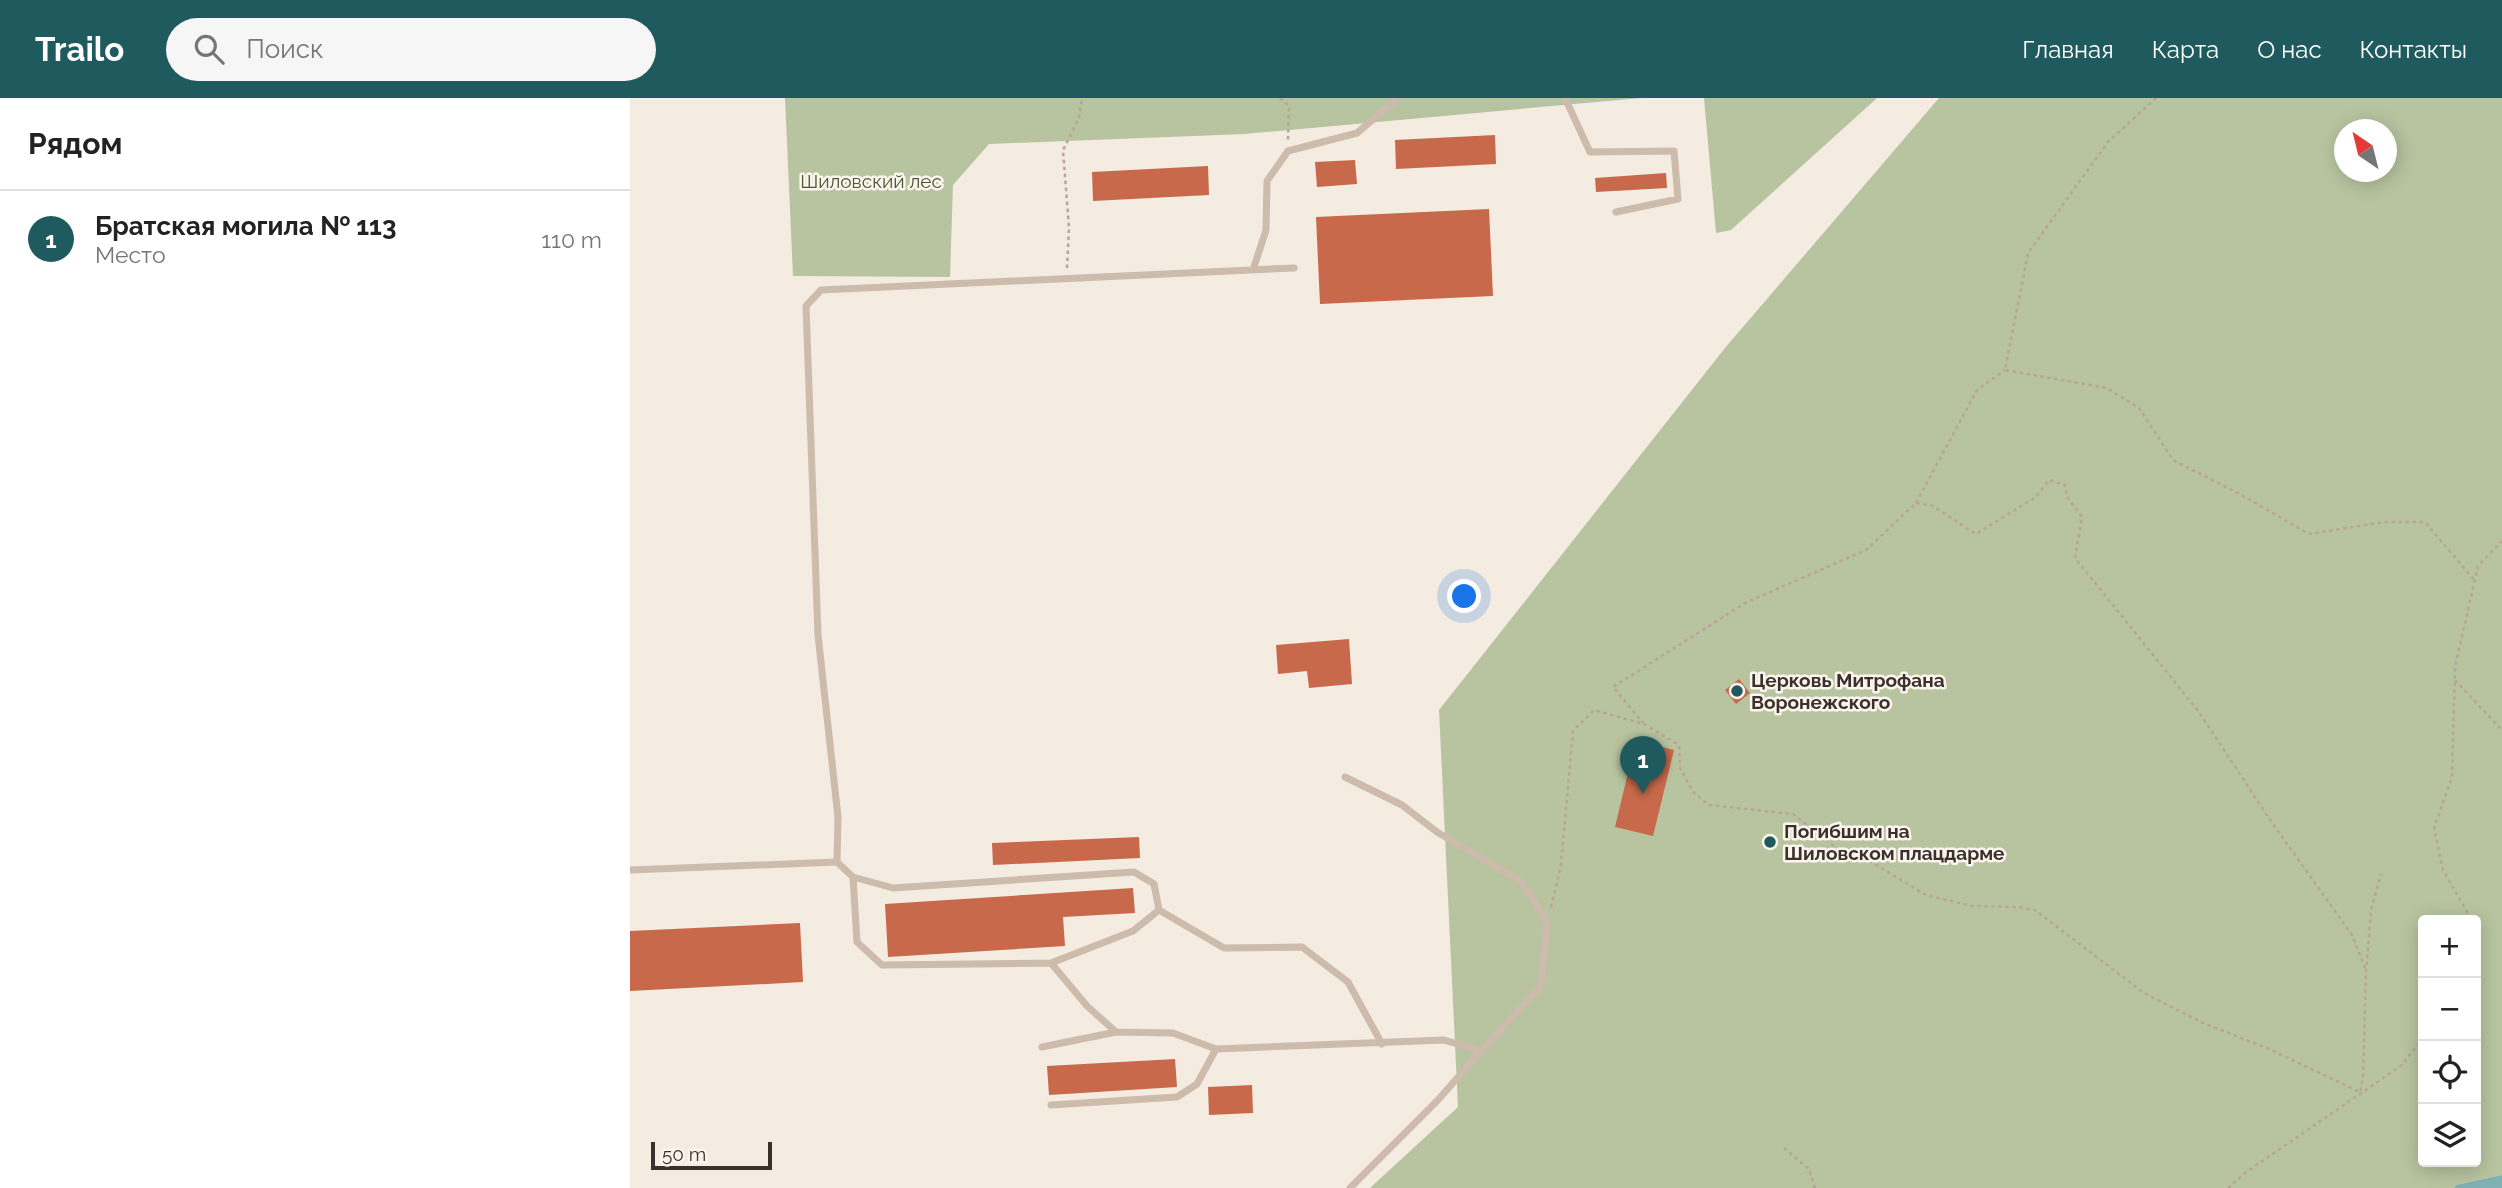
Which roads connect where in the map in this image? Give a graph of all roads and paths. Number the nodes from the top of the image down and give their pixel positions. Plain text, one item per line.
1 (1082, 98) edge
2 (1280, 98) edge
3 (1398, 98) edge
4 (1565, 98) edge
5 (2156, 98) edge
6 (1288, 151) junction
7 (1616, 212) dead end
8 (1294, 268) dead end
9 (1253, 270) junction
10 (1066, 278) junction
11 (2005, 370) junction
12 (1916, 503) junction
13 (2502, 541) edge
14 (2475, 581) junction
15 (2455, 680) junction
16 (1644, 724) junction
17 (2502, 730) edge
18 (1345, 777) dead end
19 (837, 862) junction
20 (630, 870) edge
21 (2382, 874) dead end
22 (853, 877) junction
23 (1158, 911) junction
24 (2468, 915) edge
25 (1547, 921) junction
26 (1051, 963) junction
27 (2366, 971) junction
28 (1116, 1032) junction
29 (2421, 1041) edge
30 (1382, 1044) junction
31 (1041, 1047) dead end
32 (1216, 1049) junction
33 (1481, 1051) junction
34 (2360, 1092) junction
35 (1051, 1105) dead end
36 (1784, 1149) dead end
37 (1350, 1188) edge
38 (1815, 1188) edge
39 (2228, 1188) edge

1 - 10 path
2 - 6 path
3 - 6 lane
4 - 7 lane
5 - 11 path
6 - 9 lane
8 - 9 lane
9 - 10 lane
10 - 19 lane
11 - 12 path
11 - 14 path
12 - 16 path
12 - 27 path
13 - 14 path
14 - 15 path
15 - 17 path
15 - 24 path
16 - 25 path
16 - 34 path
18 - 25 lane
19 - 20 lane
19 - 22 lane
21 - 27 path
22 - 23 lane
22 - 26 lane
23 - 26 lane
23 - 30 lane
25 - 33 lane
26 - 28 lane
27 - 34 path
28 - 31 lane
28 - 32 lane
29 - 34 path
30 - 32 lane
30 - 33 lane
32 - 35 lane
33 - 37 lane
34 - 39 path
36 - 38 path

